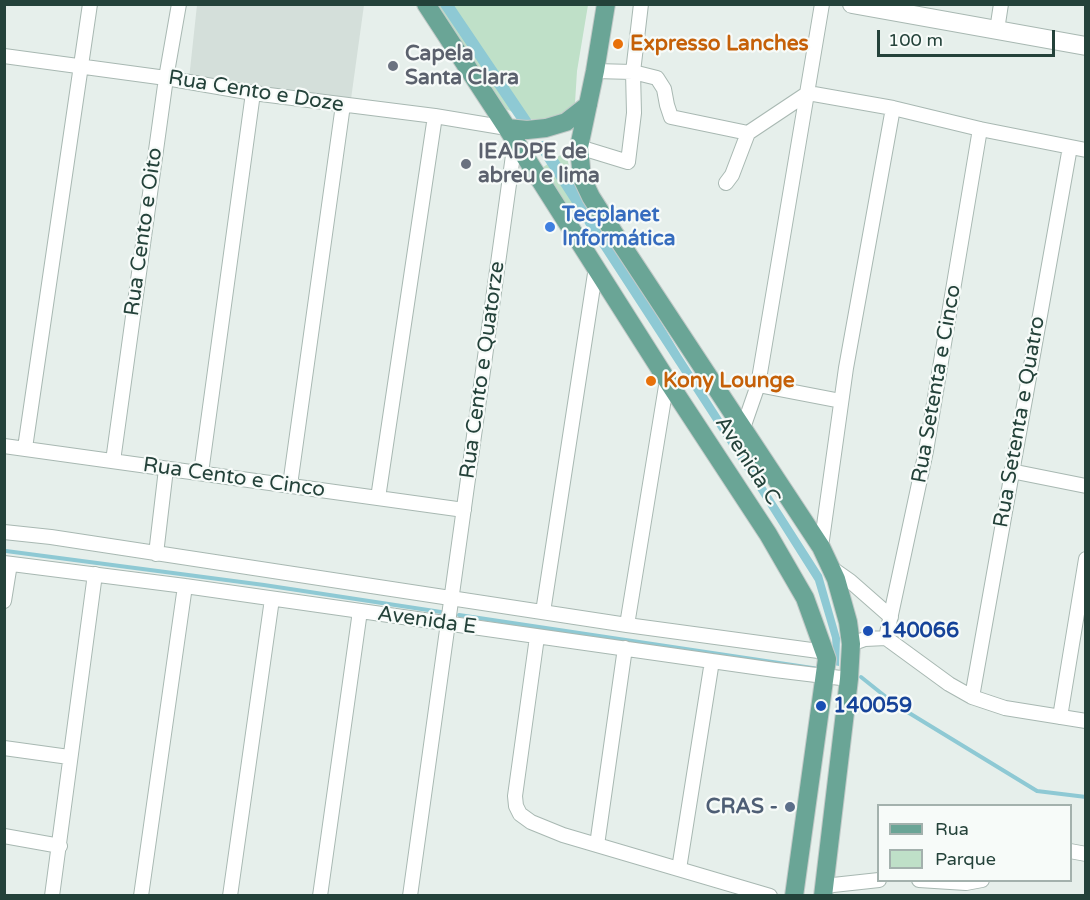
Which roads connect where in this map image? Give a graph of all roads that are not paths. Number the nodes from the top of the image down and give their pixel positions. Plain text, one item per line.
1 (90, 4) edge
2 (179, 4) edge
3 (426, 4) edge
4 (606, 4) edge
5 (640, 4) edge
6 (822, 4) edge
7 (852, 4) edge
8 (1001, 4) edge
9 (910, 10) edge
10 (997, 30) junction
11 (1085, 45) edge
12 (4, 56) edge
13 (82, 66) junction
14 (595, 71) junction
15 (633, 72) junction
16 (166, 78) junction
17 (253, 93) junction
18 (808, 93) junction
19 (343, 105) junction
20 (588, 105) junction
21 (893, 108) junction
22 (435, 116) junction
23 (980, 129) junction
24 (517, 133) junction
25 (748, 133) junction
26 (580, 142) junction
27 (1070, 147) junction
28 (1086, 150) edge
29 (726, 183) dead end
30 (596, 267) junction
31 (667, 380) junction
32 (758, 385) junction
33 (841, 401) junction
34 (743, 428) junction
35 (4, 446) edge
36 (25, 448) junction
37 (112, 461) junction
38 (166, 469) junction
39 (1011, 471) junction
40 (201, 473) junction
41 (290, 485) junction
42 (1086, 486) edge
43 (378, 498) junction
44 (464, 510) junction
45 (4, 532) edge
46 (820, 547) junction
47 (156, 554) junction
48 (1086, 559) edge
49 (8, 563) edge
50 (830, 567) junction
51 (95, 574) junction
52 (185, 586) junction
53 (272, 599) junction
54 (453, 599) junction
55 (4, 601) edge
56 (360, 611) junction
57 (543, 612) junction
58 (891, 617) junction
59 (449, 624) junction
60 (627, 625) junction
61 (537, 637) junction
62 (886, 639) junction
63 (851, 644) junction
64 (625, 648) junction
65 (826, 652) junction
66 (712, 661) junction
67 (826, 676) junction
68 (849, 679) junction
69 (972, 697) junction
70 (1060, 717) junction
71 (1086, 721) edge
72 (4, 748) edge
73 (69, 757) junction
74 (4, 836) edge
75 (597, 844) junction
76 (60, 846) junction
77 (800, 852) junction
78 (826, 855) junction
79 (679, 869) junction
80 (877, 880) edge
81 (950, 882) edge
82 (971, 882) edge
83 (823, 891) edge
84 (52, 896) edge
85 (141, 896) edge
86 (230, 896) edge
87 (320, 896) edge
88 (410, 896) edge
89 (770, 896) edge
90 (794, 896) edge

1 - 13 street
2 - 16 street, Rua Cento e Oito
3 - 24 main road, Avenida C
4 - 14 main road, Avenida C
5 - 15 street
6 - 18 street
7 - 9 street
8 - 10 street
9 - 10 street
10 - 11 street
12 - 13 street, Rua Cento e Doze
13 - 16 street, Rua Cento e Doze
13 - 36 street
14 - 15 street
14 - 20 main road, Avenida C
15 - 25 street
15 - 26 street
16 - 17 street, Rua Cento e Doze
16 - 37 street, Rua Cento e Oito
17 - 19 street, Rua Cento e Doze
17 - 40 street
18 - 21 street
18 - 25 street
18 - 32 street
19 - 22 street, Rua Cento e Doze
19 - 41 street
20 - 24 main road
20 - 26 main road, Avenida C
21 - 23 street
21 - 33 street
22 - 24 street, Rua Cento e Doze
22 - 43 street
23 - 27 street
23 - 58 street, Rua Setenta e Cinco
24 - 30 main road, Avenida C
24 - 44 street, Rua Cento e Quatorze
25 - 29 street
26 - 34 main road, Avenida C
27 - 28 street
27 - 39 street, Rua Setenta e Quatro
30 - 31 main road, Avenida C
30 - 57 street
31 - 60 street
31 - 65 main road, Avenida C
32 - 33 street
32 - 34 street
33 - 46 street
34 - 46 main road, Avenida C
35 - 36 street, Rua Cento e Cinco
36 - 37 street, Rua Cento e Cinco
37 - 38 street, Rua Cento e Cinco
38 - 40 street, Rua Cento e Cinco
38 - 47 street
39 - 42 street
39 - 69 street, Rua Setenta e Quatro
40 - 41 street, Rua Cento e Cinco
41 - 43 street, Rua Cento e Cinco
43 - 44 street, Rua Cento e Cinco
44 - 54 street, Rua Cento e Quatorze
45 - 47 street, Avenida E
46 - 50 main road, Avenida C
47 - 54 street, Avenida E
48 - 70 street
49 - 51 street, Avenida E
49 - 55 street
50 - 58 street
50 - 63 main road, Avenida C
51 - 52 street, Avenida E
51 - 73 street
52 - 53 street, Avenida E
52 - 85 street
53 - 56 street, Avenida E
53 - 86 street
54 - 57 street, Avenida E
54 - 59 street, Rua Cento e Quatorze
56 - 59 street, Avenida E
56 - 87 street
57 - 60 street, Avenida E
58 - 62 street, Rua Setenta e Cinco
59 - 61 street, Avenida E
59 - 88 street, Rua Cento e Quatorze
60 - 65 street, Avenida E
61 - 64 street, Avenida E
61 - 75 street
62 - 63 street
62 - 69 street
63 - 68 main road, Avenida C
64 - 66 street, Avenida E
64 - 75 street
65 - 67 main road, Avenida C
66 - 67 street, Avenida E
66 - 79 street
67 - 68 street, Avenida E
67 - 77 main road, Avenida C
68 - 78 main road, Avenida C
69 - 70 street
70 - 71 street
72 - 73 street
73 - 76 street
74 - 76 street
75 - 79 street
76 - 84 street
77 - 78 main road
77 - 90 main road, Avenida C
78 - 83 main road, Avenida C
79 - 89 street
80 - 83 street
81 - 82 street

